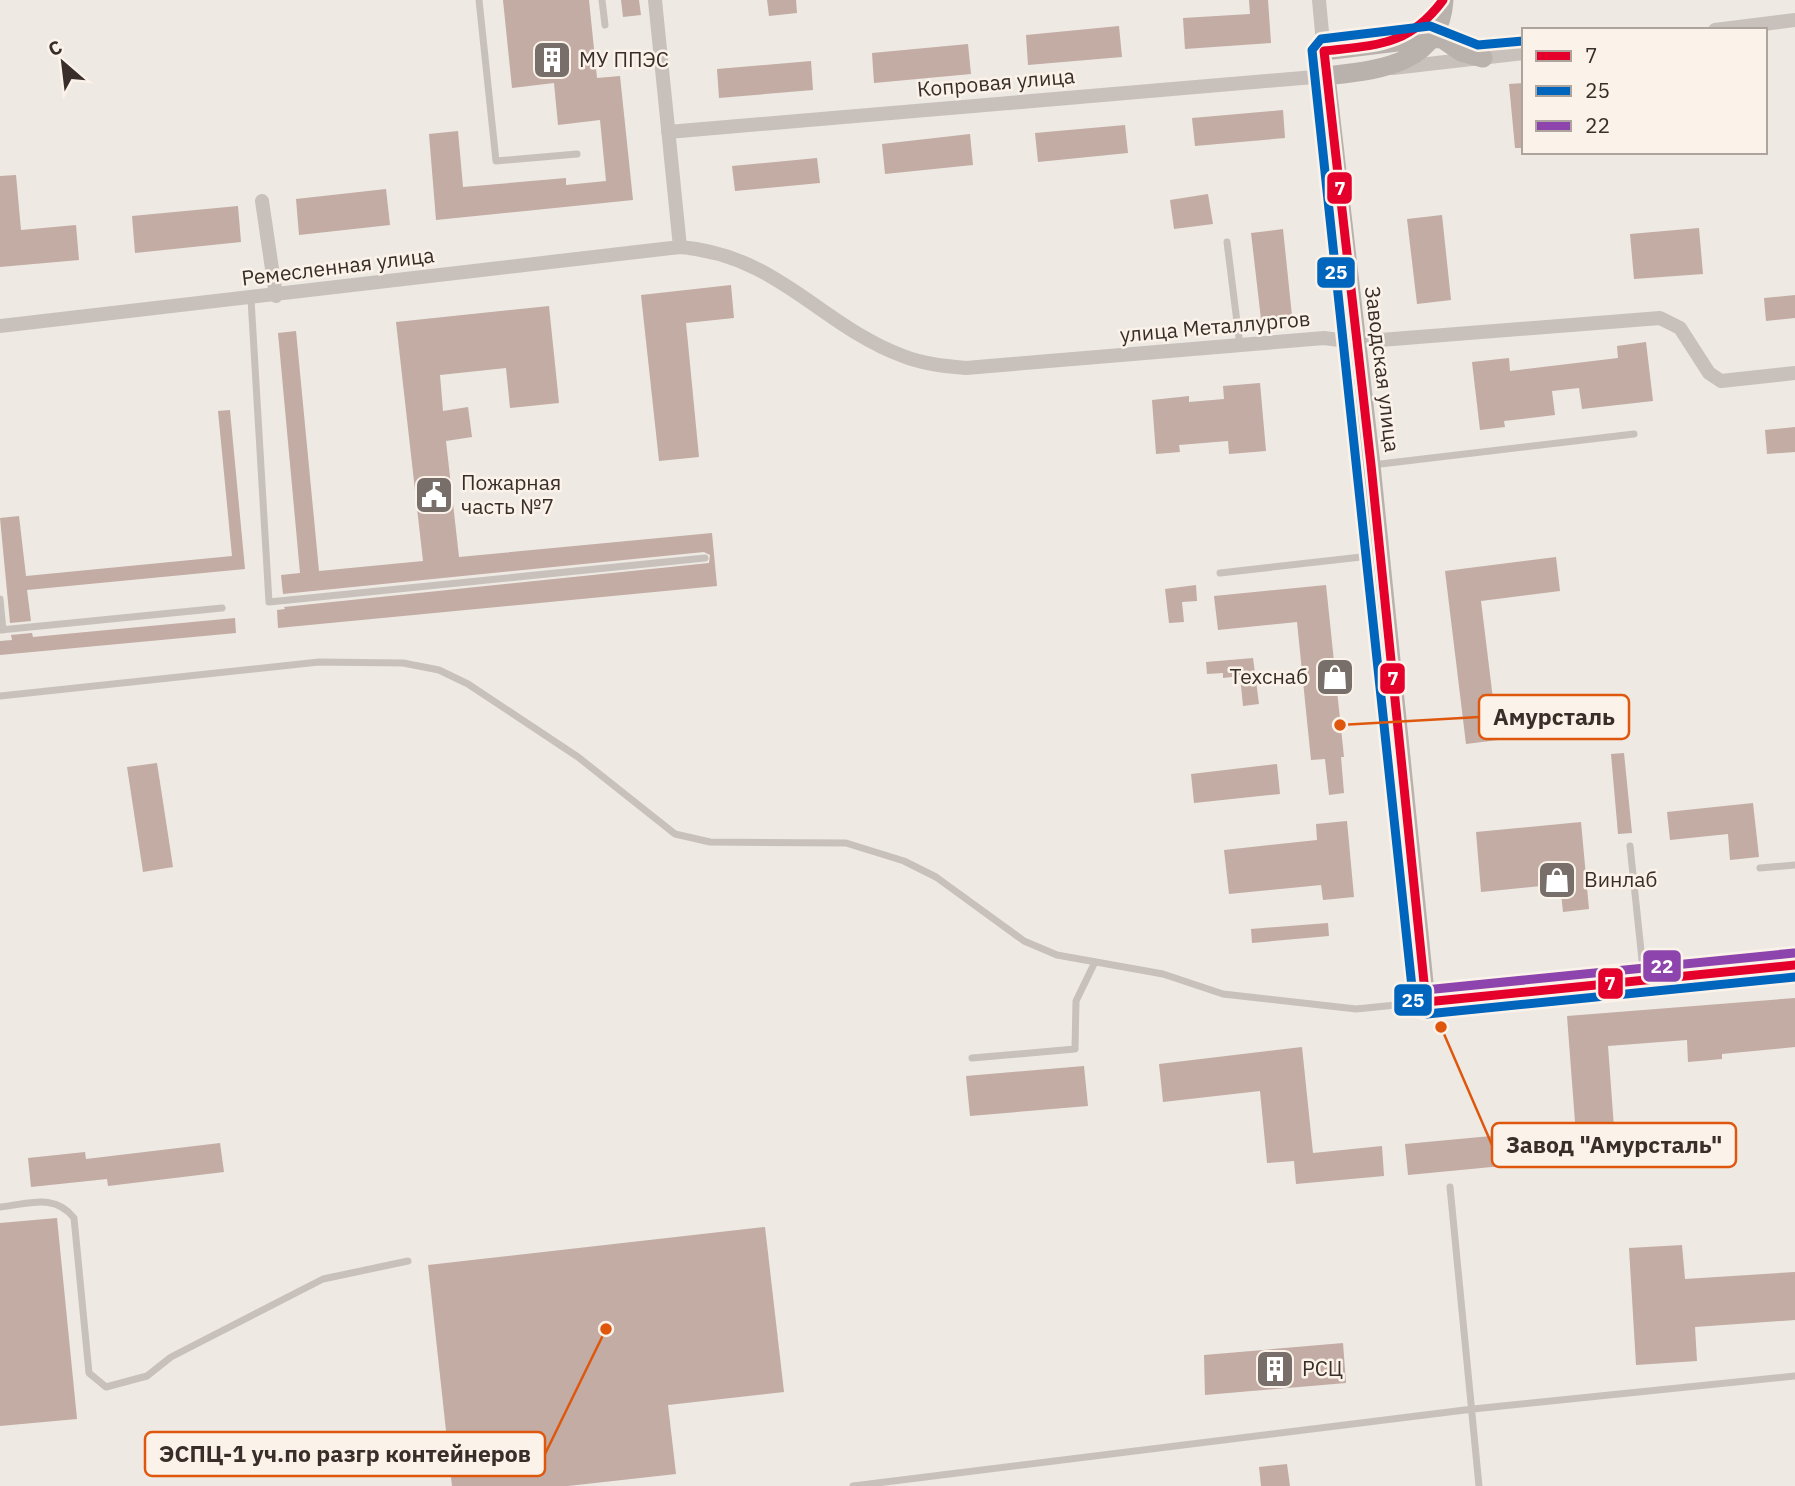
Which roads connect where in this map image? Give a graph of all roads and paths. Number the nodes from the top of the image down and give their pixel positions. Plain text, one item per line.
1 (479, 0) edge
2 (602, 0) edge
3 (655, 0) edge
4 (1319, 0) edge
5 (1443, 0) edge
6 (1795, 20) edge
7 (606, 25) dead end
8 (1731, 28) edge
9 (1430, 38) junction
10 (1403, 40) junction
11 (1324, 51) junction
12 (1522, 53) edge
13 (1483, 58) junction
14 (1386, 69) junction
15 (1326, 76) junction
16 (668, 132) junction
17 (577, 154) dead end
18 (262, 201) dead end
19 (1227, 242) dead end
20 (680, 247) junction
21 (276, 296) junction
22 (251, 299) junction
23 (0, 326) edge
24 (1355, 342) junction
25 (1241, 346) junction
26 (1795, 373) edge
27 (1634, 434) dead end
28 (1371, 465) junction
29 (1380, 555) junction
30 (705, 558) dead end
31 (1220, 572) dead end
32 (0, 598) edge
33 (222, 608) dead end
34 (2, 630) edge
35 (0, 695) edge
36 (1630, 846) dead end
37 (1795, 865) edge
38 (1760, 868) dead end
39 (1094, 964) junction
40 (1795, 965) edge
41 (1644, 980) junction
42 (1426, 1002) junction
43 (972, 1058) dead end
44 (1450, 1187) dead end
45 (0, 1207) edge
46 (408, 1261) dead end
47 (1795, 1376) edge
48 (1473, 1409) junction
49 (853, 1486) edge
50 (1479, 1486) edge

1 - 17 lane
2 - 7 lane
3 - 16 street
4 - 11 street
5 - 9 street
5 - 10 street
6 - 8 street
9 - 10 street
9 - 13 street
9 - 14 street
10 - 11 street
11 - 15 street
12 - 13 street
13 - 14 street
14 - 15 street
15 - 16 street, Копровая улица
15 - 24 street, Заводская улица
16 - 20 street
18 - 21 street
19 - 25 lane
20 - 21 street, Ремесленная улица
20 - 25 street, улица Металлургов
21 - 22 street, Ремесленная улица
22 - 23 street, Ремесленная улица
22 - 30 lane
24 - 25 street, улица Металлургов
24 - 26 street, улица Металлургов
24 - 28 street, Заводская улица
27 - 28 lane
28 - 29 street, Заводская улица
29 - 31 lane
29 - 42 street, Заводская улица
32 - 34 lane
33 - 34 lane
35 - 39 lane
36 - 41 lane
37 - 38 lane
39 - 42 lane
39 - 43 lane
40 - 41 street
41 - 42 street
44 - 48 lane
45 - 46 lane
47 - 48 lane
48 - 49 lane
48 - 50 lane

